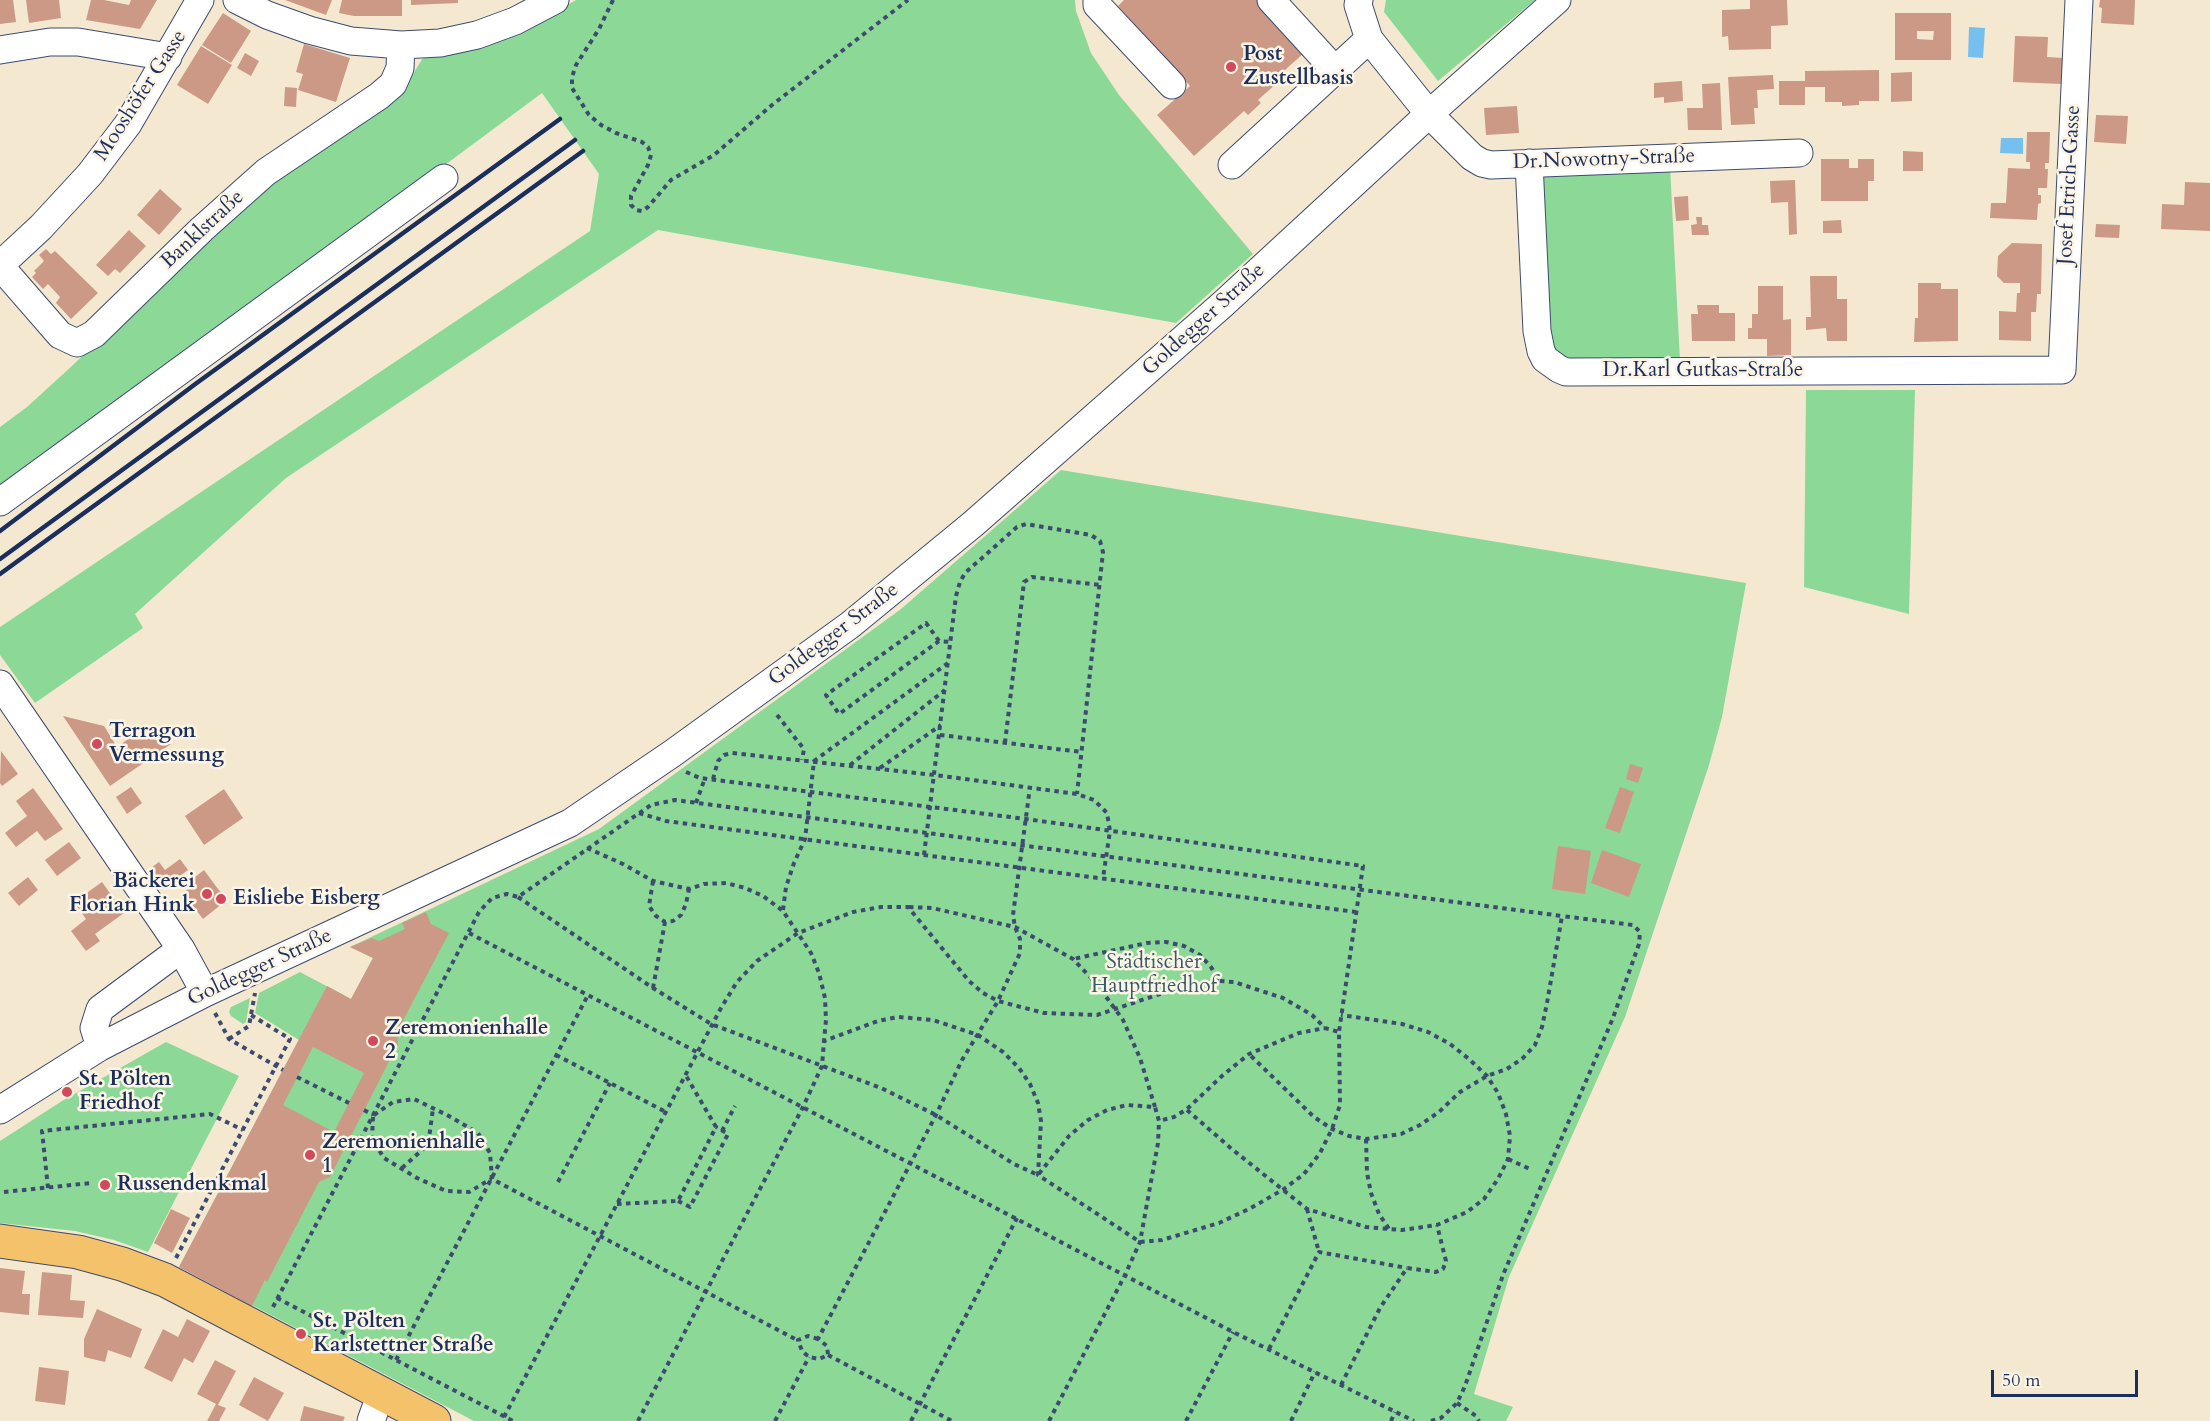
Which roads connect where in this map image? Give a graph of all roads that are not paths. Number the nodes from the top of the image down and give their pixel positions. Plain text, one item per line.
1 (200, 0) edge
2 (237, 0) edge
3 (555, 0) edge
4 (1097, 0) edge
5 (1271, 0) edge
6 (1557, 0) edge
7 (2079, 0) edge
8 (1357, 2) edge
9 (1369, 39) junction
10 (401, 45) junction
11 (0, 50) edge
12 (168, 57) junction
13 (1335, 70) junction
14 (1172, 85) dead end
15 (1429, 114) junction
16 (1799, 153) dead end
17 (1528, 163) junction
18 (1232, 165) dead end
19 (444, 178) dead end
20 (0, 265) edge
21 (2062, 370) joint
22 (0, 502) edge
23 (6, 692) edge
24 (181, 949) junction
25 (205, 993) junction
26 (100, 1047) junction
27 (0, 1110) edge
28 (0, 1241) edge
29 (376, 1407) edge
30 (434, 1421) edge

1 - 12 street, Mooshöfer Gasse
2 - 10 street
3 - 10 street
4 - 14 street
5 - 13 street
6 - 15 street, Goldegger Straße
7 - 21 street, Josef Etrich-Gasse
8 - 9 street
9 - 13 street
9 - 15 street, Dr.Nowotny-Straße
10 - 20 street, Banklstraße
11 - 12 street
12 - 20 street, Mooshöfer Gasse
13 - 18 street
15 - 17 street, Dr.Nowotny-Straße
15 - 25 street, Goldegger Straße
16 - 17 street, Dr.Nowotny-Straße
17 - 21 street, Dr.Karl Gutkas-Straße
19 - 22 street
23 - 24 street
24 - 25 street
24 - 26 street
25 - 26 street, Goldegger Straße
26 - 27 street, Goldegger Straße
28 - 29 main road
29 - 30 main road

